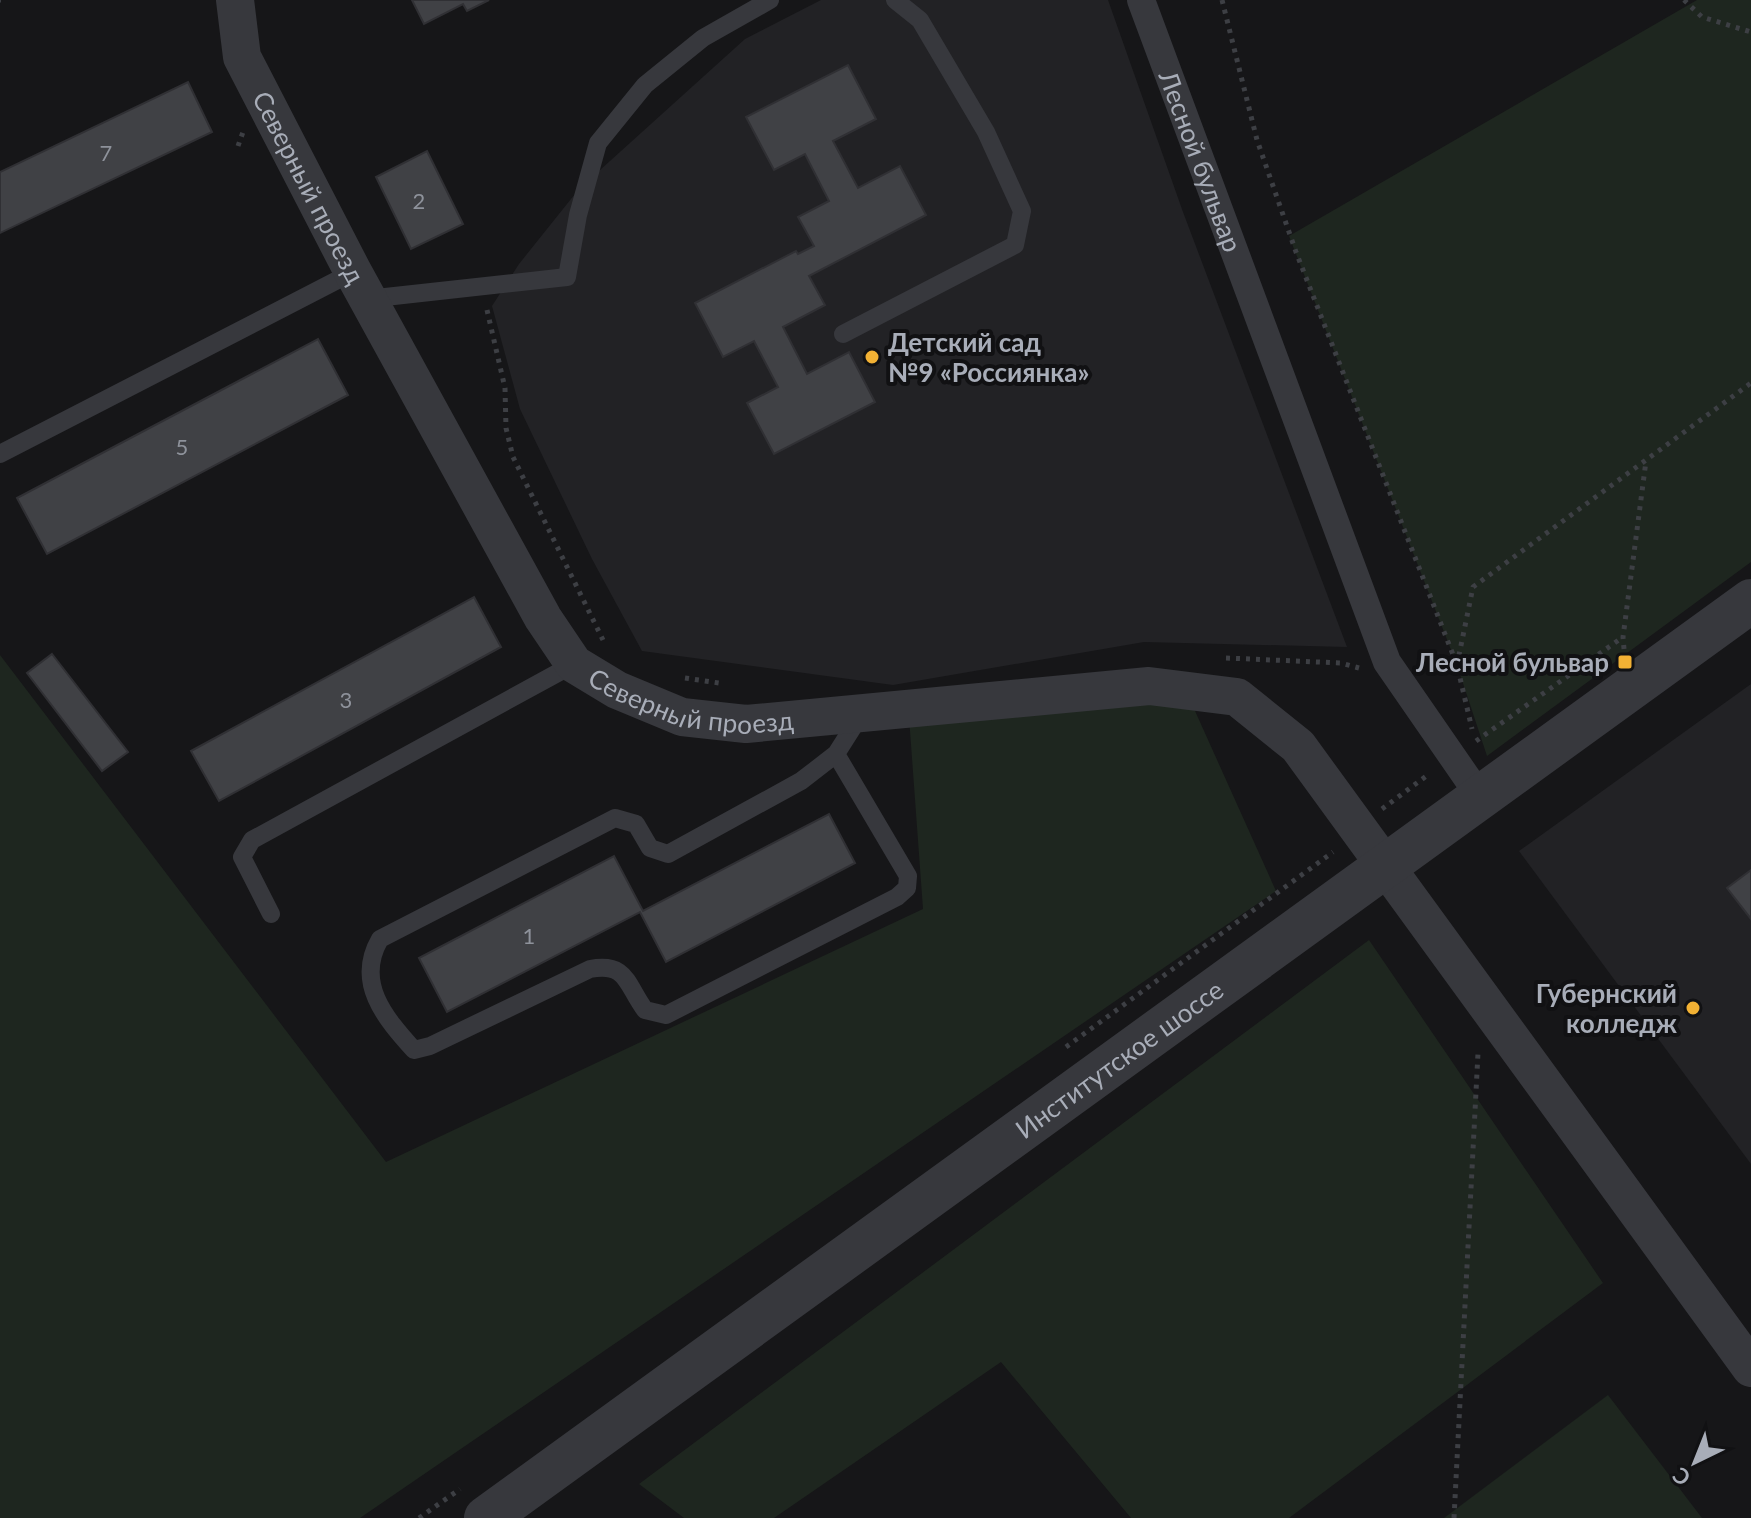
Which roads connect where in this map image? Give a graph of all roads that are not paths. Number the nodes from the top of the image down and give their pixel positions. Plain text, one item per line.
1 (235, 0) edge
2 (770, 0) edge
3 (895, 0) edge
4 (1141, 0) edge
5 (360, 285) junction
6 (843, 334) dead end
7 (0, 454) edge
8 (1751, 601) edge
9 (590, 656) junction
10 (863, 711) junction
11 (836, 754) junction
12 (1481, 798) junction
13 (1384, 869) junction
14 (271, 914) dead end
15 (1751, 1368) edge
16 (477, 1500) edge

1 - 5 street, Северный проезд
2 - 5 lane
3 - 6 lane
4 - 12 street, Лесной бульвар
5 - 7 lane
5 - 9 street, Северный проезд
8 - 12 street, Институтское шоссе
9 - 10 street, Северный проезд
9 - 14 lane
10 - 11 lane
10 - 13 street, Северный проезд
11 - 11 lane
12 - 13 street, Институтское шоссе
13 - 15 street, Северный проезд
13 - 16 street, Институтское шоссе

